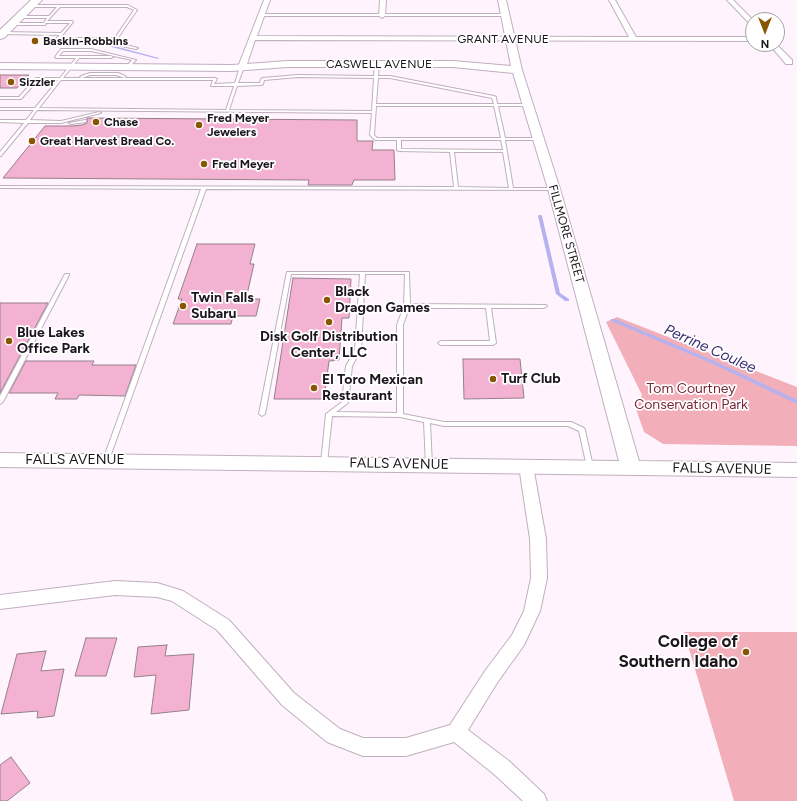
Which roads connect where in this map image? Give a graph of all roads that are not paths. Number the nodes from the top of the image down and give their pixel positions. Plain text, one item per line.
1 (267, 0) edge
2 (383, 0) edge
3 (502, 0) edge
4 (612, 0) edge
5 (730, 0) edge
6 (34, 3) edge
7 (59, 6) junction
8 (261, 15) junction
9 (507, 15) junction
10 (382, 16) junction
11 (745, 16) edge
12 (49, 17) junction
13 (15, 21) junction
14 (45, 23) junction
15 (56, 24) dead end
16 (71, 24) junction
17 (2, 34) edge
18 (62, 34) junction
19 (253, 38) junction
20 (116, 39) junction
21 (511, 39) junction
22 (634, 39) junction
23 (745, 39) edge
24 (136, 48) dead end
25 (83, 50) junction
26 (780, 52) edge
27 (78, 57) junction
28 (121, 57) junction
29 (789, 62) dead end
30 (377, 64) junction
31 (0, 66) edge
32 (71, 66) junction
33 (128, 67) junction
34 (242, 67) junction
35 (517, 70) junction
36 (376, 77) junction
37 (61, 79) junction
38 (236, 84) junction
39 (0, 98) edge
40 (20, 98) junction
41 (374, 105) junction
42 (495, 105) junction
43 (528, 105) junction
44 (0, 109) edge
45 (11, 109) junction
46 (37, 109) junction
47 (108, 110) junction
48 (227, 111) junction
49 (374, 112) junction
50 (102, 113) junction
51 (94, 118) dead end
52 (0, 121) edge
53 (27, 121) junction
54 (85, 121) dead end
55 (61, 122) junction
56 (399, 139) junction
57 (539, 139) junction
58 (503, 140) junction
59 (452, 151) junction
60 (504, 151) junction
61 (0, 155) edge
62 (0, 187) edge
63 (204, 188) junction
64 (456, 189) junction
65 (511, 189) junction
66 (554, 189) junction
67 (363, 273) junction
68 (67, 275) dead end
69 (407, 306) junction
70 (488, 306) junction
71 (544, 306) dead end
72 (441, 343) dead end
73 (0, 402) edge
74 (262, 414) dead end
75 (329, 414) junction
76 (400, 415) junction
77 (427, 420) junction
78 (0, 460) edge
79 (106, 460) junction
80 (324, 463) junction
81 (429, 465) junction
82 (526, 466) junction
83 (590, 467) junction
84 (630, 468) junction
85 (797, 470) edge
86 (0, 602) edge
87 (456, 732) junction
88 (537, 801) edge

1 - 8 street
2 - 10 street
3 - 9 street, FILLMORE STREET
4 - 22 street
5 - 11 street
6 - 7 lane
6 - 13 main road
7 - 12 lane
7 - 20 lane
8 - 10 lane
8 - 19 street
9 - 10 lane
9 - 21 street, FILLMORE STREET
12 - 13 lane
12 - 14 lane
13 - 14 lane
13 - 17 main road
14 - 16 lane
15 - 16 lane
16 - 18 lane
17 - 18 lane
18 - 20 lane
19 - 21 street, GRANT AVENUE
19 - 34 street
20 - 24 lane
21 - 22 street, GRANT AVENUE
21 - 35 street, FILLMORE STREET
22 - 23 street, GRANT AVENUE
25 - 27 lane
25 - 27 lane
25 - 28 lane
26 - 29 street
27 - 28 lane
27 - 32 lane
28 - 33 lane
30 - 34 street, CASWELL AVENUE
30 - 35 street, CASWELL AVENUE
30 - 36 lane
31 - 32 street, CASWELL AVENUE
32 - 33 street, CASWELL AVENUE
32 - 37 lane
33 - 34 street, CASWELL AVENUE
34 - 38 lane
35 - 43 street, FILLMORE STREET
36 - 38 lane
36 - 41 lane
36 - 42 lane
37 - 38 lane
37 - 40 lane
37 - 46 lane
38 - 48 lane
39 - 40 lane
40 - 45 lane
41 - 42 lane
41 - 49 lane
42 - 43 lane
42 - 58 lane
43 - 57 street, FILLMORE STREET
44 - 45 lane
45 - 46 lane
46 - 47 lane
46 - 53 lane
47 - 48 lane
47 - 50 lane
48 - 49 lane
49 - 56 lane
50 - 51 lane
50 - 55 lane
52 - 53 lane
53 - 55 lane
53 - 61 lane
54 - 55 lane
56 - 58 lane
56 - 59 lane
57 - 58 lane
57 - 66 street, FILLMORE STREET
58 - 60 lane
59 - 60 lane
59 - 64 lane
60 - 65 lane
62 - 63 lane
63 - 64 lane
63 - 79 lane
64 - 65 lane
65 - 66 lane
66 - 84 street, FILLMORE STREET
67 - 69 lane
67 - 74 lane
67 - 75 lane
68 - 73 lane
69 - 70 lane
69 - 76 lane
70 - 71 lane
70 - 72 lane
75 - 76 lane
75 - 80 lane
76 - 77 lane
77 - 81 lane
77 - 83 lane
78 - 79 street, FALLS AVENUE
79 - 80 street, FALLS AVENUE
80 - 81 street, FALLS AVENUE
81 - 82 street, FALLS AVENUE
82 - 83 street, FALLS AVENUE
82 - 87 street
83 - 84 street, FALLS AVENUE
84 - 85 street, FALLS AVENUE
86 - 87 street
87 - 88 street

